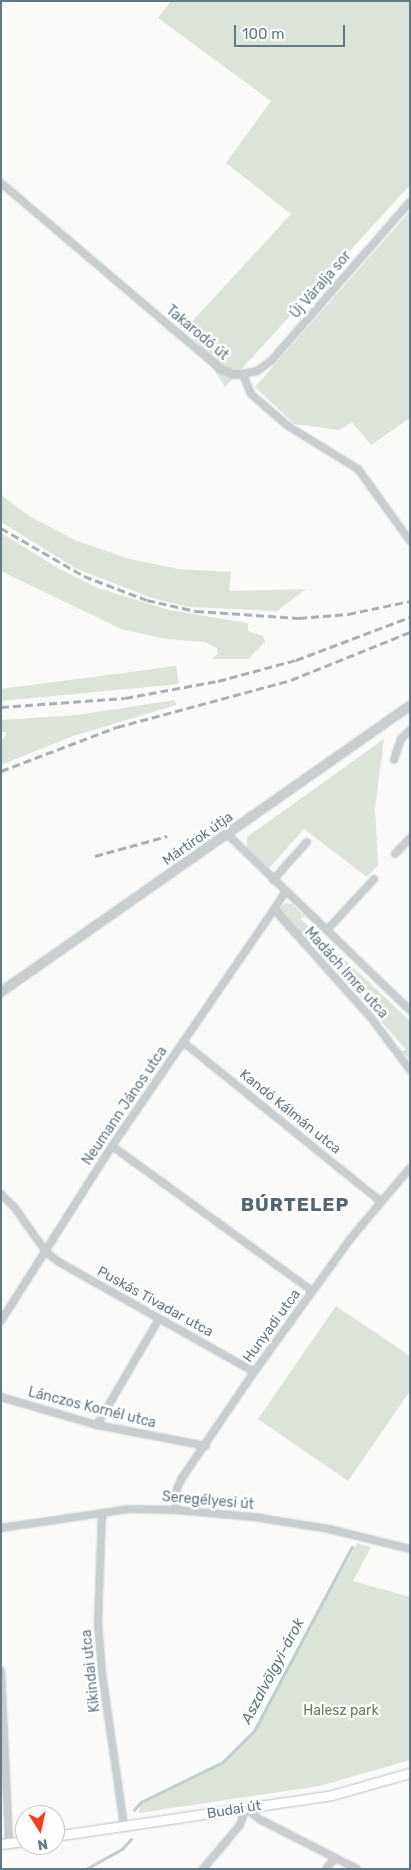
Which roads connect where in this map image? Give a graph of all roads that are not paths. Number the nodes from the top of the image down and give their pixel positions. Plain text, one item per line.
1 (1, 183) edge
2 (410, 202) edge
3 (243, 375) junction
4 (410, 541) edge
5 (410, 706) edge
6 (410, 730) edge
7 (394, 760) dead end
8 (227, 834) junction
9 (410, 838) edge
10 (307, 842) dead end
11 (395, 854) dead end
12 (374, 878) dead end
13 (273, 880) junction
14 (285, 892) junction
15 (275, 908) junction
16 (328, 930) junction
17 (1, 992) edge
18 (410, 1010) edge
19 (183, 1042) junction
20 (410, 1070) edge
21 (112, 1146) junction
22 (410, 1168) edge
23 (1, 1194) edge
24 (381, 1202) junction
25 (46, 1252) junction
26 (312, 1291) junction
27 (159, 1319) junction
28 (1, 1321) edge
29 (254, 1372) junction
30 (1, 1397) edge
31 (97, 1425) junction
32 (206, 1446) junction
33 (176, 1510) junction
34 (102, 1513) junction
35 (1, 1528) edge
36 (410, 1549) edge
37 (1, 1671) edge
38 (2, 1693) edge
39 (410, 1772) edge
40 (246, 1808) junction
41 (124, 1826) junction
42 (65, 1835) edge
43 (5, 1844) edge
44 (335, 1858) junction
45 (203, 1869) edge
46 (326, 1869) edge
47 (357, 1869) edge

1 - 3 street, Takarodó út
2 - 3 street, Új Váralja sor
3 - 4 street
5 - 8 street, Mártírok útja
6 - 7 street
8 - 13 street, Madách Imre utca
8 - 17 street, Mártírok útja
9 - 11 street
10 - 13 street
12 - 16 street
13 - 14 street, Madách Imre utca
14 - 15 street
14 - 16 street, Madách Imre utca
15 - 19 street, Neumann János utca
15 - 20 street, Madách Imre utca
16 - 18 street, Madách Imre utca
19 - 21 street, Neumann János utca
19 - 24 street, Kandó Kálmán utca
21 - 25 street, Neumann János utca
21 - 26 street
22 - 24 street, Hunyadi utca
23 - 25 street
24 - 26 street, Hunyadi utca
25 - 27 street, Puskás Tivadar utca
25 - 28 street, Neumann János utca
26 - 29 street, Hunyadi utca
27 - 29 street, Puskás Tivadar utca
27 - 31 street
29 - 32 street, Hunyadi utca
30 - 31 street, Lánczos Kornél utca
31 - 32 street, Lánczos Kornél utca
32 - 33 street, Hunyadi utca
33 - 34 street, Seregélyesi út
33 - 36 street, Seregélyesi út
34 - 35 street, Seregélyesi út
34 - 41 street, Kikindai utca
37 - 38 street
38 - 43 street
39 - 40 main road, Budai út
40 - 41 main road, Budai út
40 - 44 street
40 - 45 street
41 - 42 main road, Budai út
44 - 46 street
44 - 47 street

